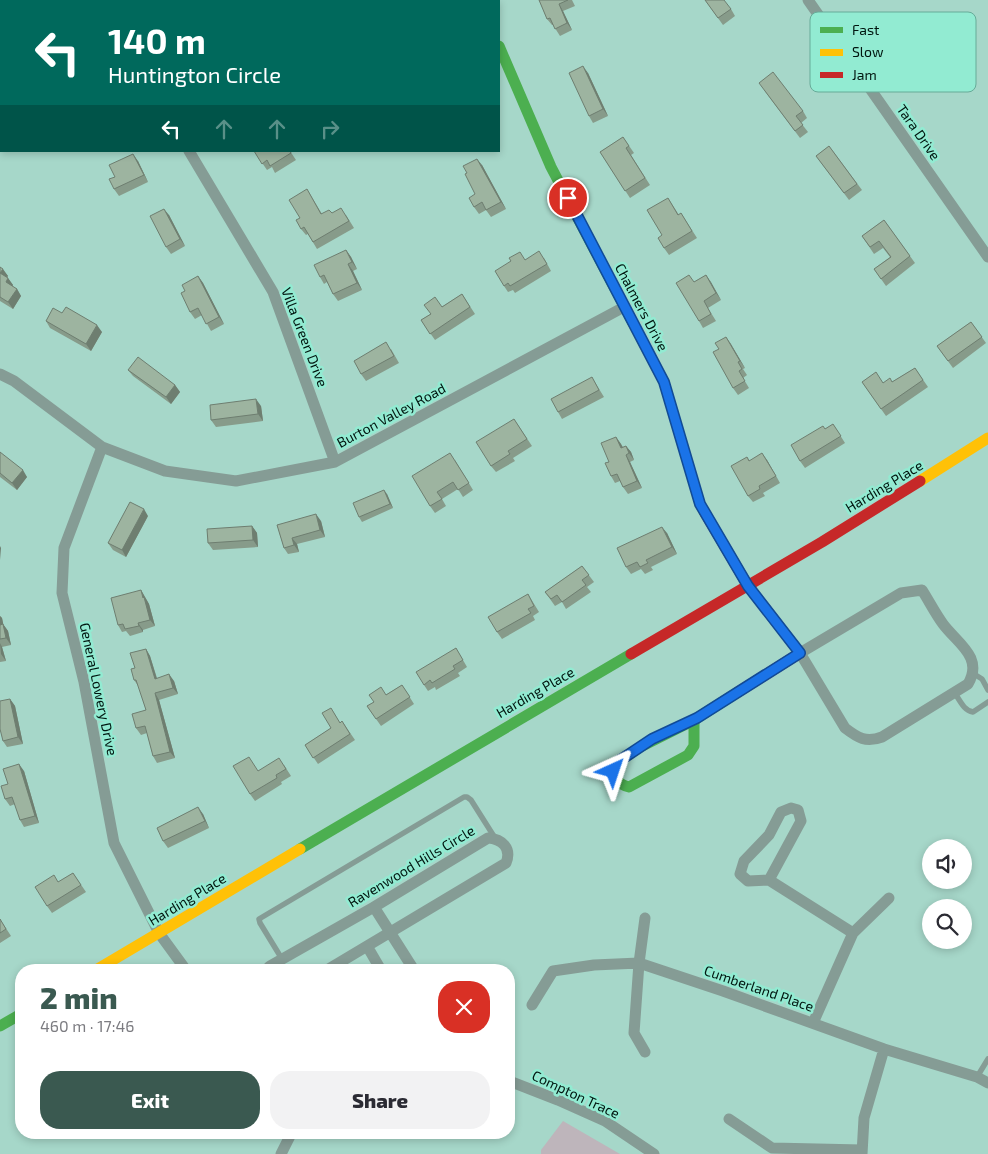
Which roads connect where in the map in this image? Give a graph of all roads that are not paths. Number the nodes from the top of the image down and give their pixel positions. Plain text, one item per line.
1 (808, 0) edge
2 (816, 12) edge
3 (500, 48) edge
4 (872, 92) edge
5 (190, 152) edge
6 (988, 257) edge
7 (624, 307) junction
8 (0, 374) edge
9 (988, 438) edge
10 (102, 447) junction
11 (335, 462) junction
12 (748, 586) junction
13 (800, 653) junction
14 (974, 674) junction
15 (988, 690) edge
16 (954, 692) junction
17 (988, 702) edge
18 (694, 720) junction
19 (495, 838) junction
20 (769, 880) junction
21 (889, 898) dead end
22 (374, 907) junction
23 (646, 918) dead end
24 (390, 932) junction
25 (159, 933) junction
26 (853, 933) junction
27 (367, 946) junction
28 (282, 959) junction
29 (639, 963) junction
30 (106, 964) edge
31 (182, 964) edge
32 (275, 964) edge
33 (337, 964) edge
34 (378, 964) edge
35 (410, 964) edge
36 (532, 1005) dead end
37 (15, 1017) edge
38 (813, 1023) junction
39 (0, 1026) edge
40 (884, 1049) junction
41 (645, 1052) dead end
42 (988, 1059) edge
43 (983, 1080) edge
44 (515, 1084) edge
45 (729, 1119) dead end
46 (288, 1139) edge
47 (862, 1152) edge
48 (281, 1154) edge
49 (654, 1154) edge

1 - 2 street, Tara Drive
3 - 7 main road, Chalmers Drive
4 - 6 street, Tara Drive
5 - 11 street, Villa Green Drive
7 - 11 street, Burton Valley Road
7 - 12 main road, Chalmers Drive
8 - 10 street, Burton Valley Road
9 - 12 main road, Harding Place
10 - 11 street, Burton Valley Road
10 - 25 street, General Lowery Drive
12 - 13 main road, Chalmers Drive
12 - 25 main road, Harding Place
13 - 14 street
13 - 16 street
13 - 18 main road
14 - 15 lane
14 - 16 street
16 - 17 lane
18 - 18 main road
19 - 22 street, Ravenwood Hills Circle
19 - 24 street, Ravenwood Hills Circle
19 - 28 lane
20 - 20 street
20 - 26 street
21 - 26 street
22 - 24 street
22 - 28 street, Ravenwood Hills Circle
23 - 29 street
24 - 27 street, Ravenwood Hills Circle
24 - 35 street
25 - 30 main road, Harding Place
25 - 31 street
26 - 38 street
27 - 33 street, Ravenwood Hills Circle
27 - 34 street
28 - 32 street, Ravenwood Hills Circle
29 - 36 street, Cumberland Place
29 - 38 street, Cumberland Place
29 - 41 street
37 - 39 main road
38 - 40 street, Cumberland Place
40 - 43 street, Cumberland Place
40 - 47 street
42 - 43 lane
44 - 49 street, Compton Trace
45 - 47 street
46 - 48 street

